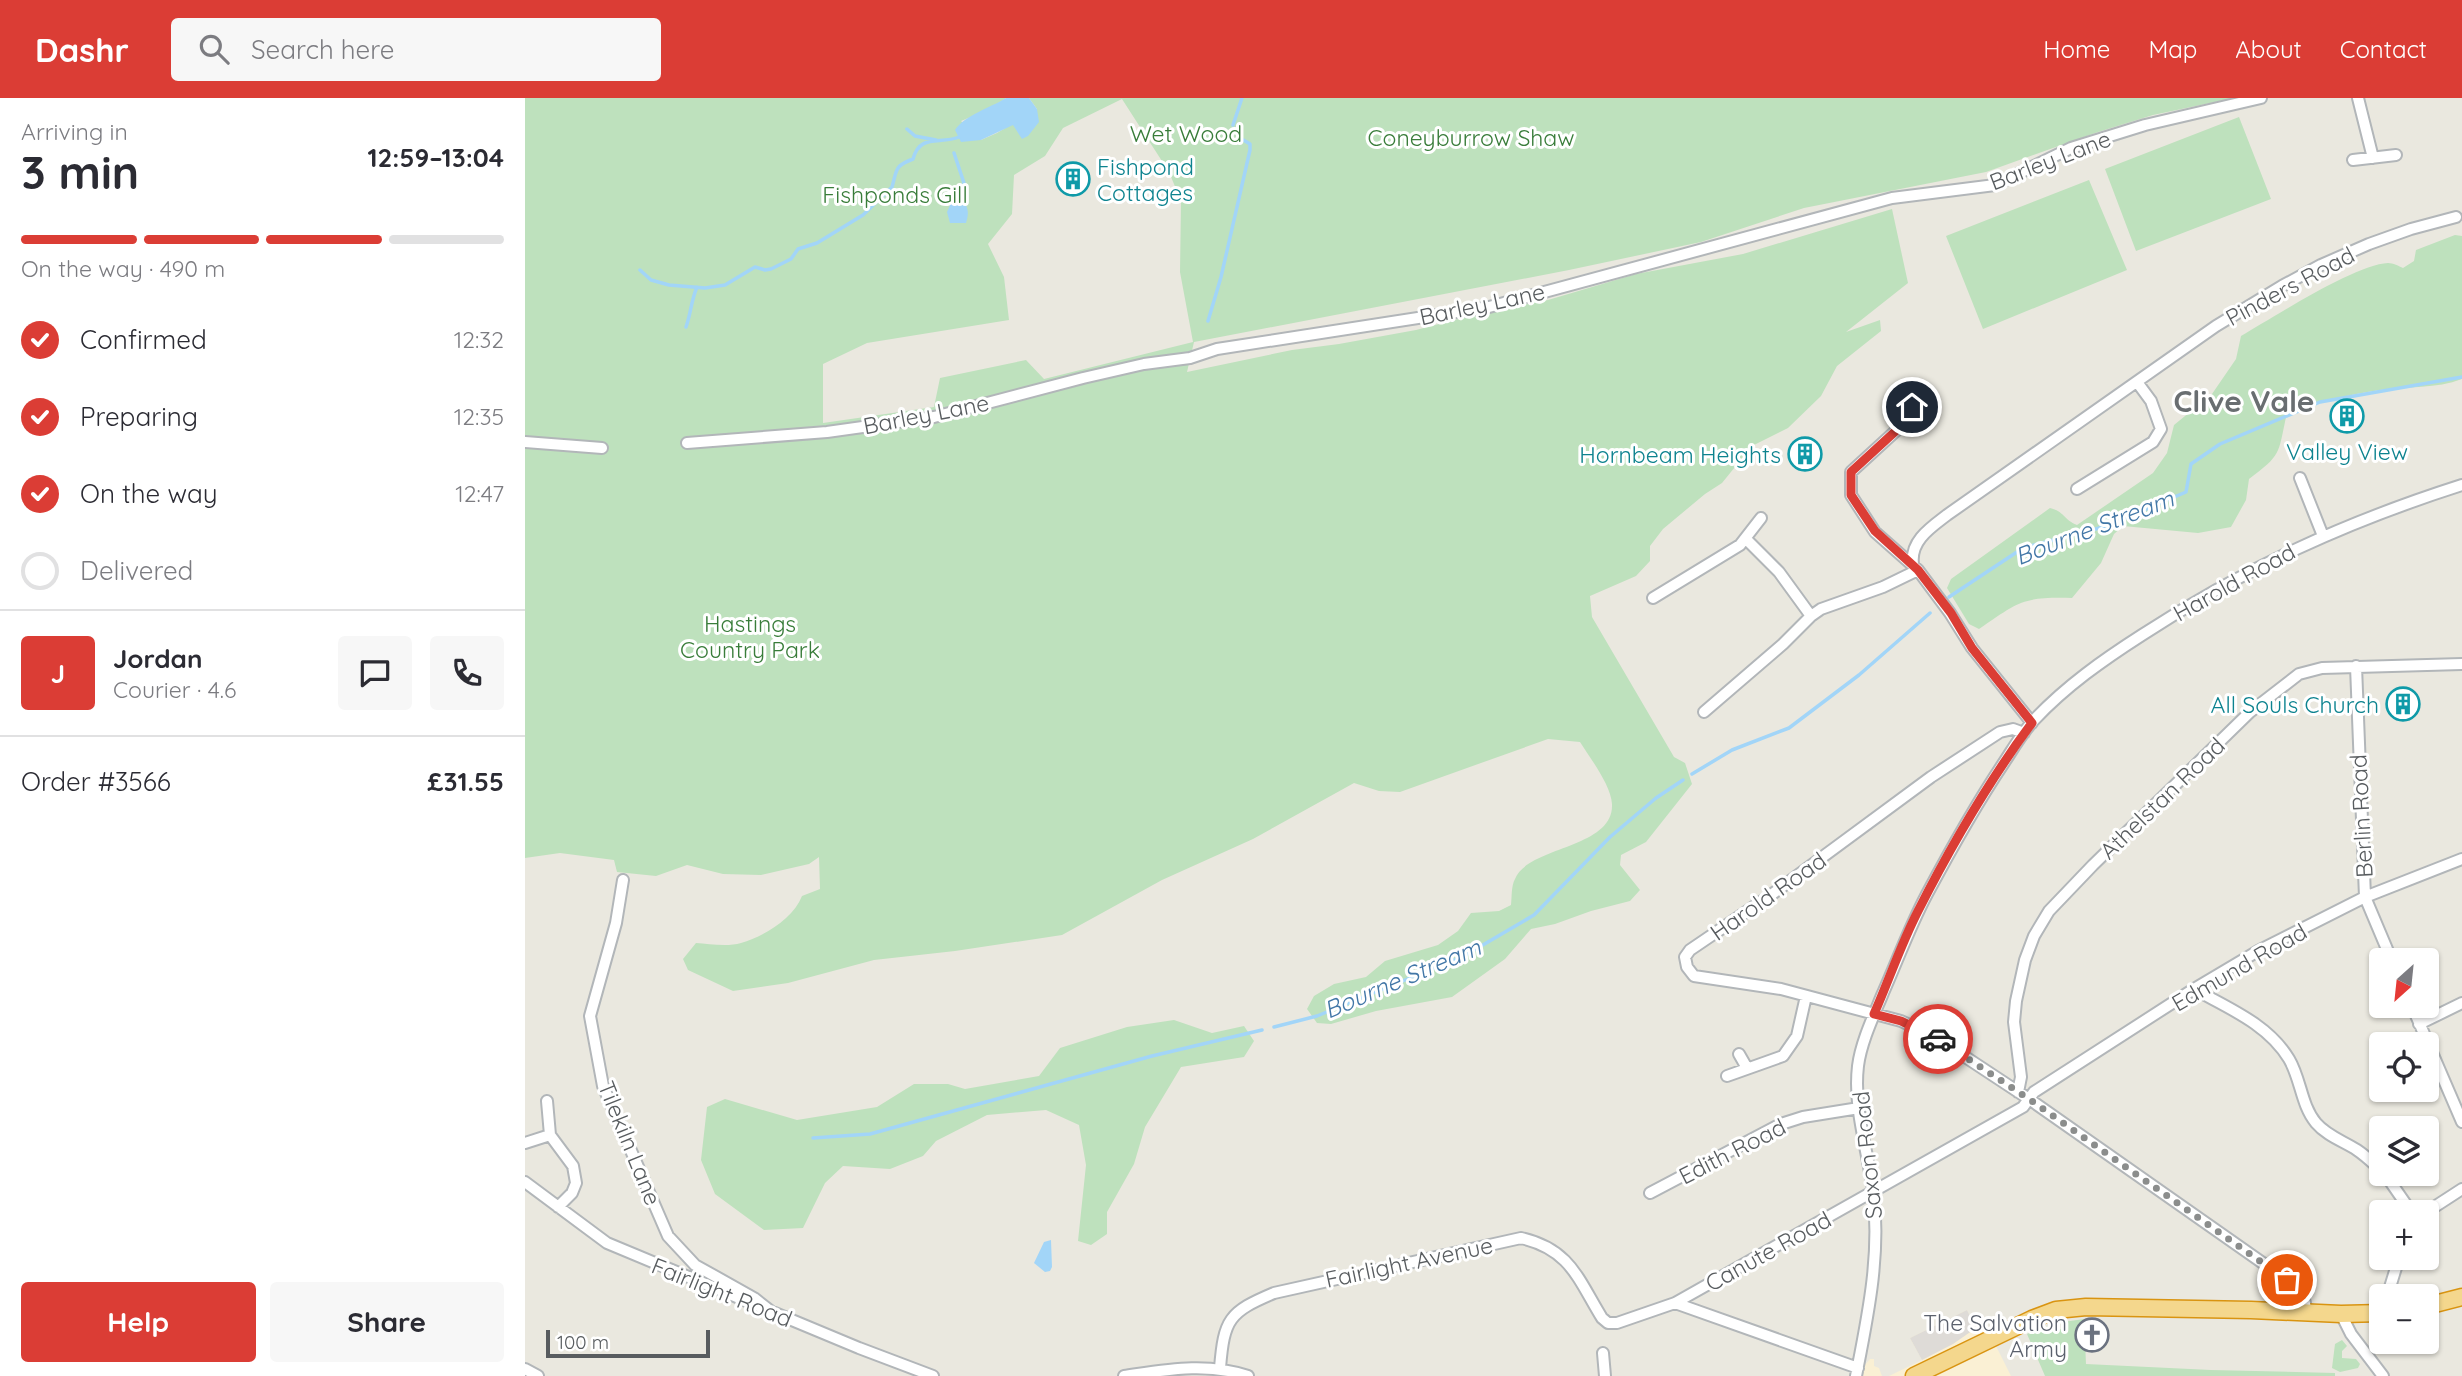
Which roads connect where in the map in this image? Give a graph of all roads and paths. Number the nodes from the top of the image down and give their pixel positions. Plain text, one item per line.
1 (2261, 98) edge
2 (2358, 98) edge
3 (2396, 155) dead end
4 (2373, 158) junction
5 (2353, 160) dead end
6 (2456, 217) dead end
7 (2137, 382) junction
8 (1912, 407) dead end
9 (525, 442) edge
10 (687, 443) dead end
11 (602, 448) dead end
12 (2300, 478) dead end
13 (2462, 485) edge
14 (2077, 489) dead end
15 (1761, 518) dead end
16 (2323, 536) junction
17 (1746, 539) junction
18 (1915, 567) junction
19 (1653, 597) dead end
20 (1811, 616) junction
21 (2462, 664) edge
22 (2356, 666) junction
23 (1704, 712) dead end
24 (2032, 723) junction
25 (2024, 733) junction
26 (2462, 859) edge
27 (623, 880) dead end
28 (2365, 897) junction
29 (2387, 948) edge
30 (2194, 989) junction
31 (1806, 996) junction
32 (2462, 1003) edge
33 (1874, 1014) junction
34 (2417, 1018) edge
35 (2420, 1024) junction
36 (1739, 1054) dead end
37 (1747, 1068) junction
38 (1727, 1076) dead end
39 (2018, 1092) junction
40 (2029, 1099) junction
41 (547, 1101) dead end
42 (1859, 1108) junction
43 (2462, 1122) edge
44 (550, 1135) junction
45 (525, 1143) edge
46 (2369, 1160) edge
47 (525, 1182) edge
48 (2462, 1189) edge
49 (1873, 1191) junction
50 (1650, 1194) dead end
51 (2439, 1204) edge
52 (558, 1207) junction
53 (2462, 1297) edge
54 (1675, 1303) junction
55 (2439, 1303) edge
56 (773, 1313) junction
57 (2306, 1313) junction
58 (2369, 1313) edge
59 (2341, 1314) junction
60 (1608, 1323) joint
61 (1603, 1353) dead end
62 (1220, 1368) junction
63 (525, 1369) edge
64 (1857, 1372) edge
65 (1149, 1374) edge
66 (538, 1376) edge
67 (933, 1376) edge
68 (1124, 1376) edge
69 (1248, 1376) edge
70 (1605, 1376) edge
71 (1914, 1376) edge
72 (2383, 1376) edge

1 - 10 street, Barley Lane
2 - 4 street
3 - 4 street
4 - 5 street
6 - 7 street, Pinders Road
7 - 14 street
7 - 18 street, Pinders Road
8 - 18 street
9 - 11 street
12 - 16 street
13 - 16 street, Harold Road
15 - 17 street
16 - 24 street, Harold Road
17 - 19 street
17 - 20 street
18 - 20 street
18 - 24 street
20 - 23 street
21 - 22 street, Athelstan Road
22 - 28 street, Berlin Road
22 - 39 street, Athelstan Road
24 - 25 street, Saxon Road
25 - 31 street, Harold Road
25 - 33 street, Saxon Road
26 - 28 street, Edmund Road
27 - 56 street, Tilekiln Lane
28 - 29 street, Berlin Road
28 - 30 street, Edmund Road
30 - 40 street, Edmund Road
30 - 46 street
31 - 33 street, Harold Road
31 - 37 street
32 - 35 street
33 - 39 street, Harold Road
33 - 42 street, Saxon Road
34 - 35 street
35 - 43 street
36 - 37 street
37 - 38 street
39 - 40 street, Harold Road
40 - 49 street, Canute Road
40 - 57 street, Harold Road
41 - 44 street
42 - 49 street, Saxon Road
42 - 50 street, Edith Road
44 - 45 street
44 - 52 street
47 - 52 street, Fairlight Road
48 - 51 street
49 - 54 street, Canute Road
49 - 64 street, Saxon Road
52 - 56 street, Fairlight Road
53 - 55 highway
54 - 60 street, Canute Road
54 - 64 street
56 - 67 street, Fairlight Road
57 - 59 highway
57 - 71 highway
58 - 59 highway
59 - 72 street
60 - 62 street, Fairlight Avenue
61 - 70 street
62 - 65 street
62 - 69 street
63 - 66 street
65 - 68 street

